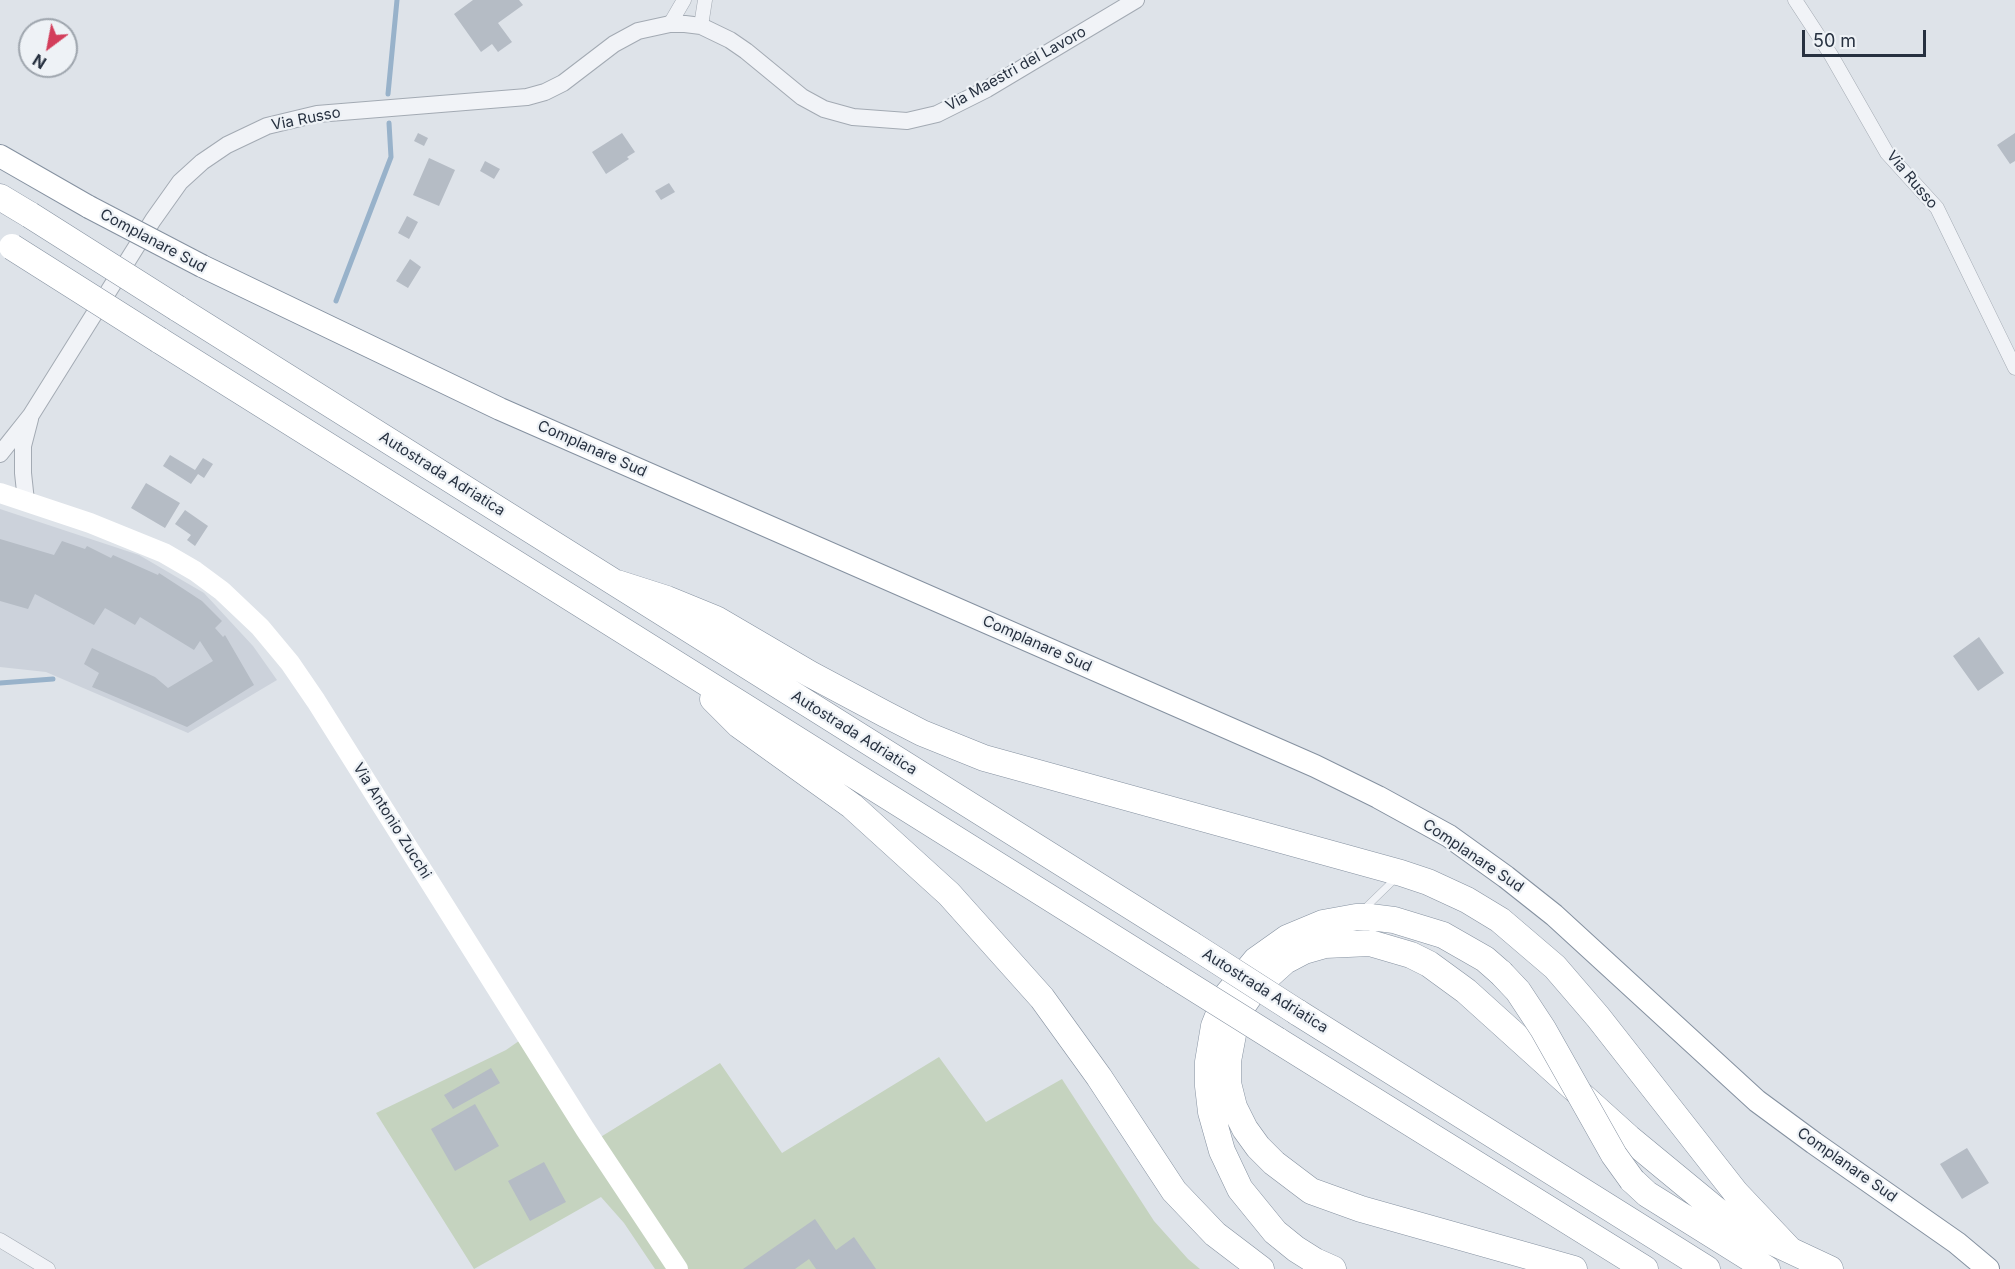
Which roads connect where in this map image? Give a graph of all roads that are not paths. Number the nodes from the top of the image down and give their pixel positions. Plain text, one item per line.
1 (684, 0) edge
2 (705, 0) edge
3 (1136, 0) edge
4 (1795, 0) edge
5 (670, 24) junction
6 (701, 26) junction
7 (0, 156) edge
8 (0, 196) edge
9 (6, 244) edge
10 (2015, 368) edge
11 (31, 415) junction
12 (0, 454) edge
13 (0, 493) edge
14 (26, 501) junction
15 (617, 584) junction
16 (691, 674) junction
17 (1401, 873) junction
18 (1356, 917) junction
19 (0, 1240) edge
20 (1789, 1249) junction
21 (48, 1269) edge
22 (678, 1269) edge
23 (1261, 1269) edge
24 (1333, 1269) edge
25 (1574, 1269) edge
26 (1645, 1269) edge
27 (1707, 1269) edge
28 (1767, 1269) edge
29 (1830, 1269) edge
30 (1988, 1269) edge

1 - 5 street
2 - 6 street
3 - 6 street, Via Maestri del Lavoro
4 - 10 street, Via Russo
5 - 6 street, Via Russo
5 - 11 street, Via Russo
7 - 30 highway, Complanare Sud, bridge
8 - 15 highway, Autostrada Adriatica, bridge
9 - 16 highway, bridge
11 - 12 street, Via Russo
11 - 14 street, Via Russo
13 - 14 main road, Via Antonio Zucchi
14 - 22 main road, Via Antonio Zucchi
15 - 17 highway
15 - 27 highway, Autostrada Adriatica, bridge
16 - 23 highway
16 - 26 highway, bridge
17 - 18 lane
17 - 20 highway
18 - 24 highway
18 - 28 highway, bridge
19 - 21 street
20 - 25 highway
20 - 29 highway

